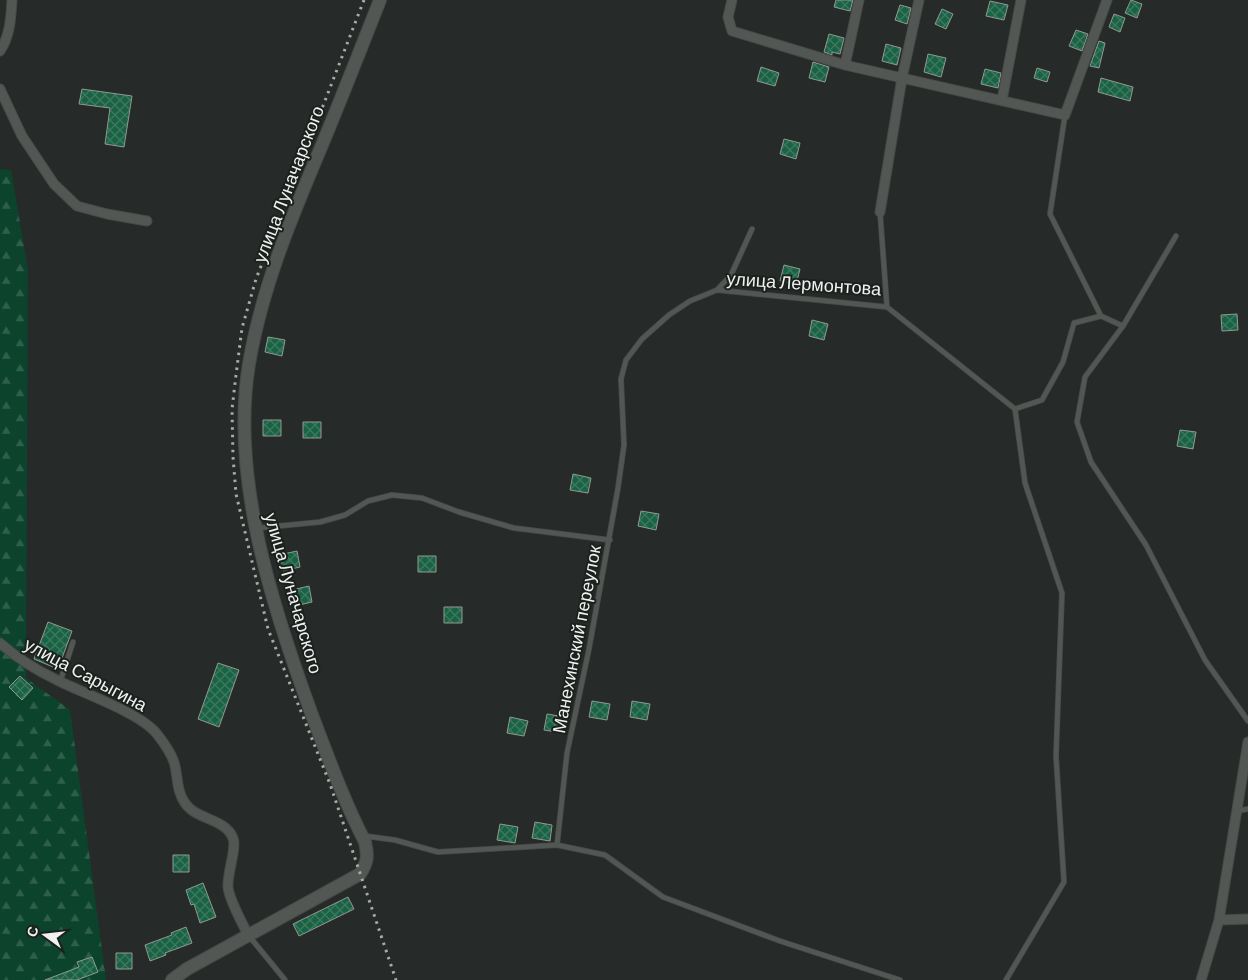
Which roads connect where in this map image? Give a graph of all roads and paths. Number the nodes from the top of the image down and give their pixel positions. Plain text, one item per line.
1 (12, 0) edge
2 (380, 0) edge
3 (732, 0) edge
4 (859, 0) edge
5 (919, 0) edge
6 (1021, 0) edge
7 (1107, 0) edge
8 (0, 51) edge
9 (845, 65) junction
10 (902, 78) junction
11 (0, 89) edge
12 (1002, 100) junction
13 (1065, 115) junction
14 (880, 212) joint
15 (147, 220) dead end
16 (752, 229) dead end
17 (1176, 236) dead end
18 (718, 290) junction
19 (887, 307) junction
20 (1101, 316) junction
21 (1123, 326) junction
22 (1015, 409) junction
23 (256, 528) junction
24 (610, 540) junction
25 (0, 642) edge
26 (73, 642) dead end
27 (60, 682) junction
28 (1248, 721) edge
29 (1248, 742) edge
30 (1248, 809) edge
31 (1237, 811) junction
32 (362, 836) junction
33 (557, 845) junction
34 (1248, 919) edge
35 (1219, 920) junction
36 (248, 935) junction
37 (172, 980) edge
38 (284, 980) edge
39 (900, 980) edge
40 (1006, 980) edge
41 (1201, 980) edge

1 - 8 street
2 - 23 main road, улица Луначарского
3 - 9 street
4 - 9 street
5 - 10 street
6 - 12 street
7 - 13 street
9 - 10 street
10 - 12 street
10 - 14 street
11 - 15 street
12 - 13 street
13 - 20 lane
14 - 19 lane, улица Лермонтова
16 - 18 lane
17 - 21 lane
18 - 19 lane, улица Лермонтова
18 - 24 lane, Манехинский переулок
19 - 22 lane
20 - 21 lane
20 - 22 lane
21 - 28 lane
22 - 40 lane
23 - 24 lane
23 - 32 main road, улица Луначарского
24 - 33 lane, Манехинский переулок
25 - 27 street, улица Сарыгина
26 - 27 lane
27 - 36 street, улица Сарыгина
29 - 31 street
30 - 31 lane
31 - 35 street
32 - 33 lane
32 - 36 main road, улица Луначарского
33 - 39 lane
34 - 35 street
35 - 41 street
36 - 37 main road
36 - 38 lane

